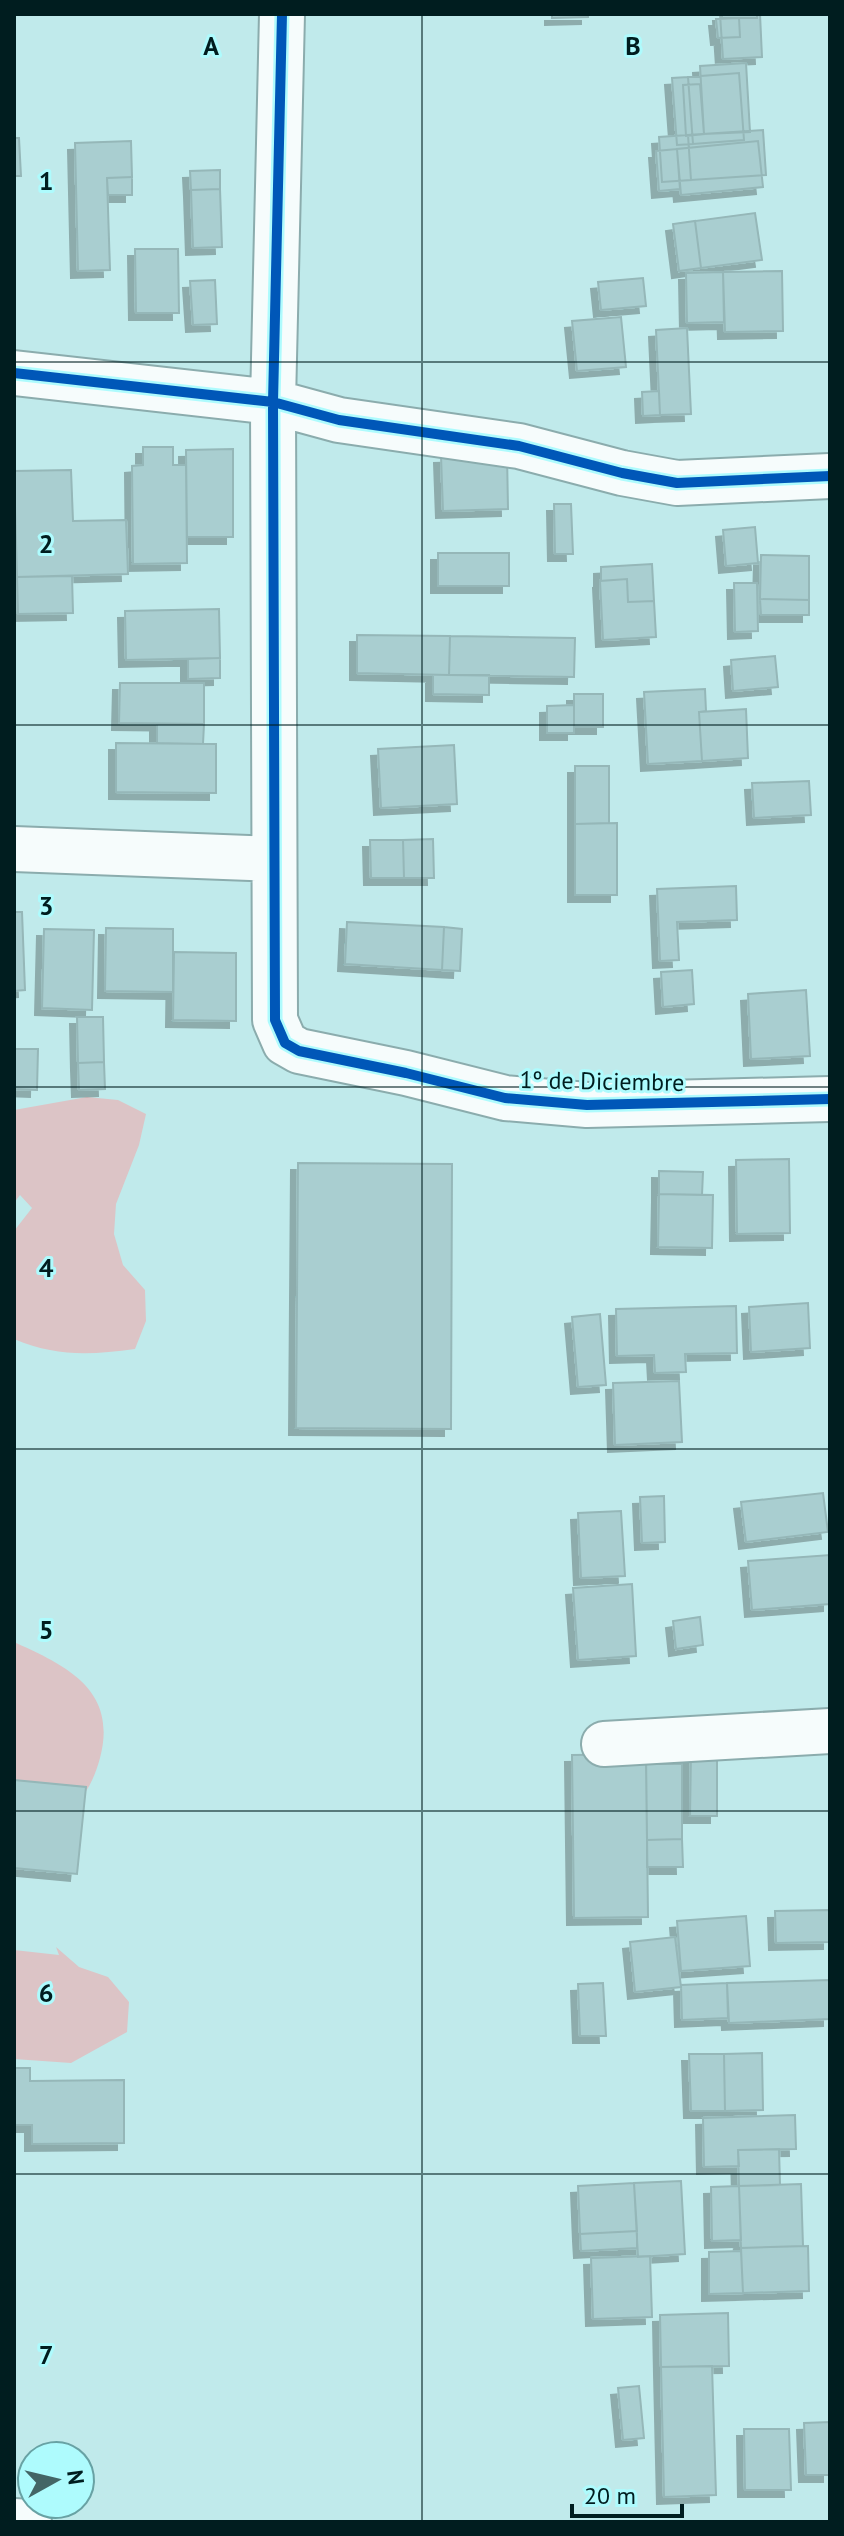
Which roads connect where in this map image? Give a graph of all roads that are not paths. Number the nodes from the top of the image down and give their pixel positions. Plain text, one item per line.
1 (282, 14) edge
2 (14, 373) edge
3 (273, 402) junction
4 (830, 476) edge
5 (14, 849) edge
6 (273, 859) junction
7 (830, 1099) edge
8 (830, 1731) edge
9 (604, 1744) dead end
10 (14, 2521) edge
11 (29, 2522) edge

1 - 3 street
2 - 3 street
3 - 4 street
3 - 6 street
5 - 6 street
6 - 7 street, 1º de Diciembre
8 - 9 street
10 - 11 street

